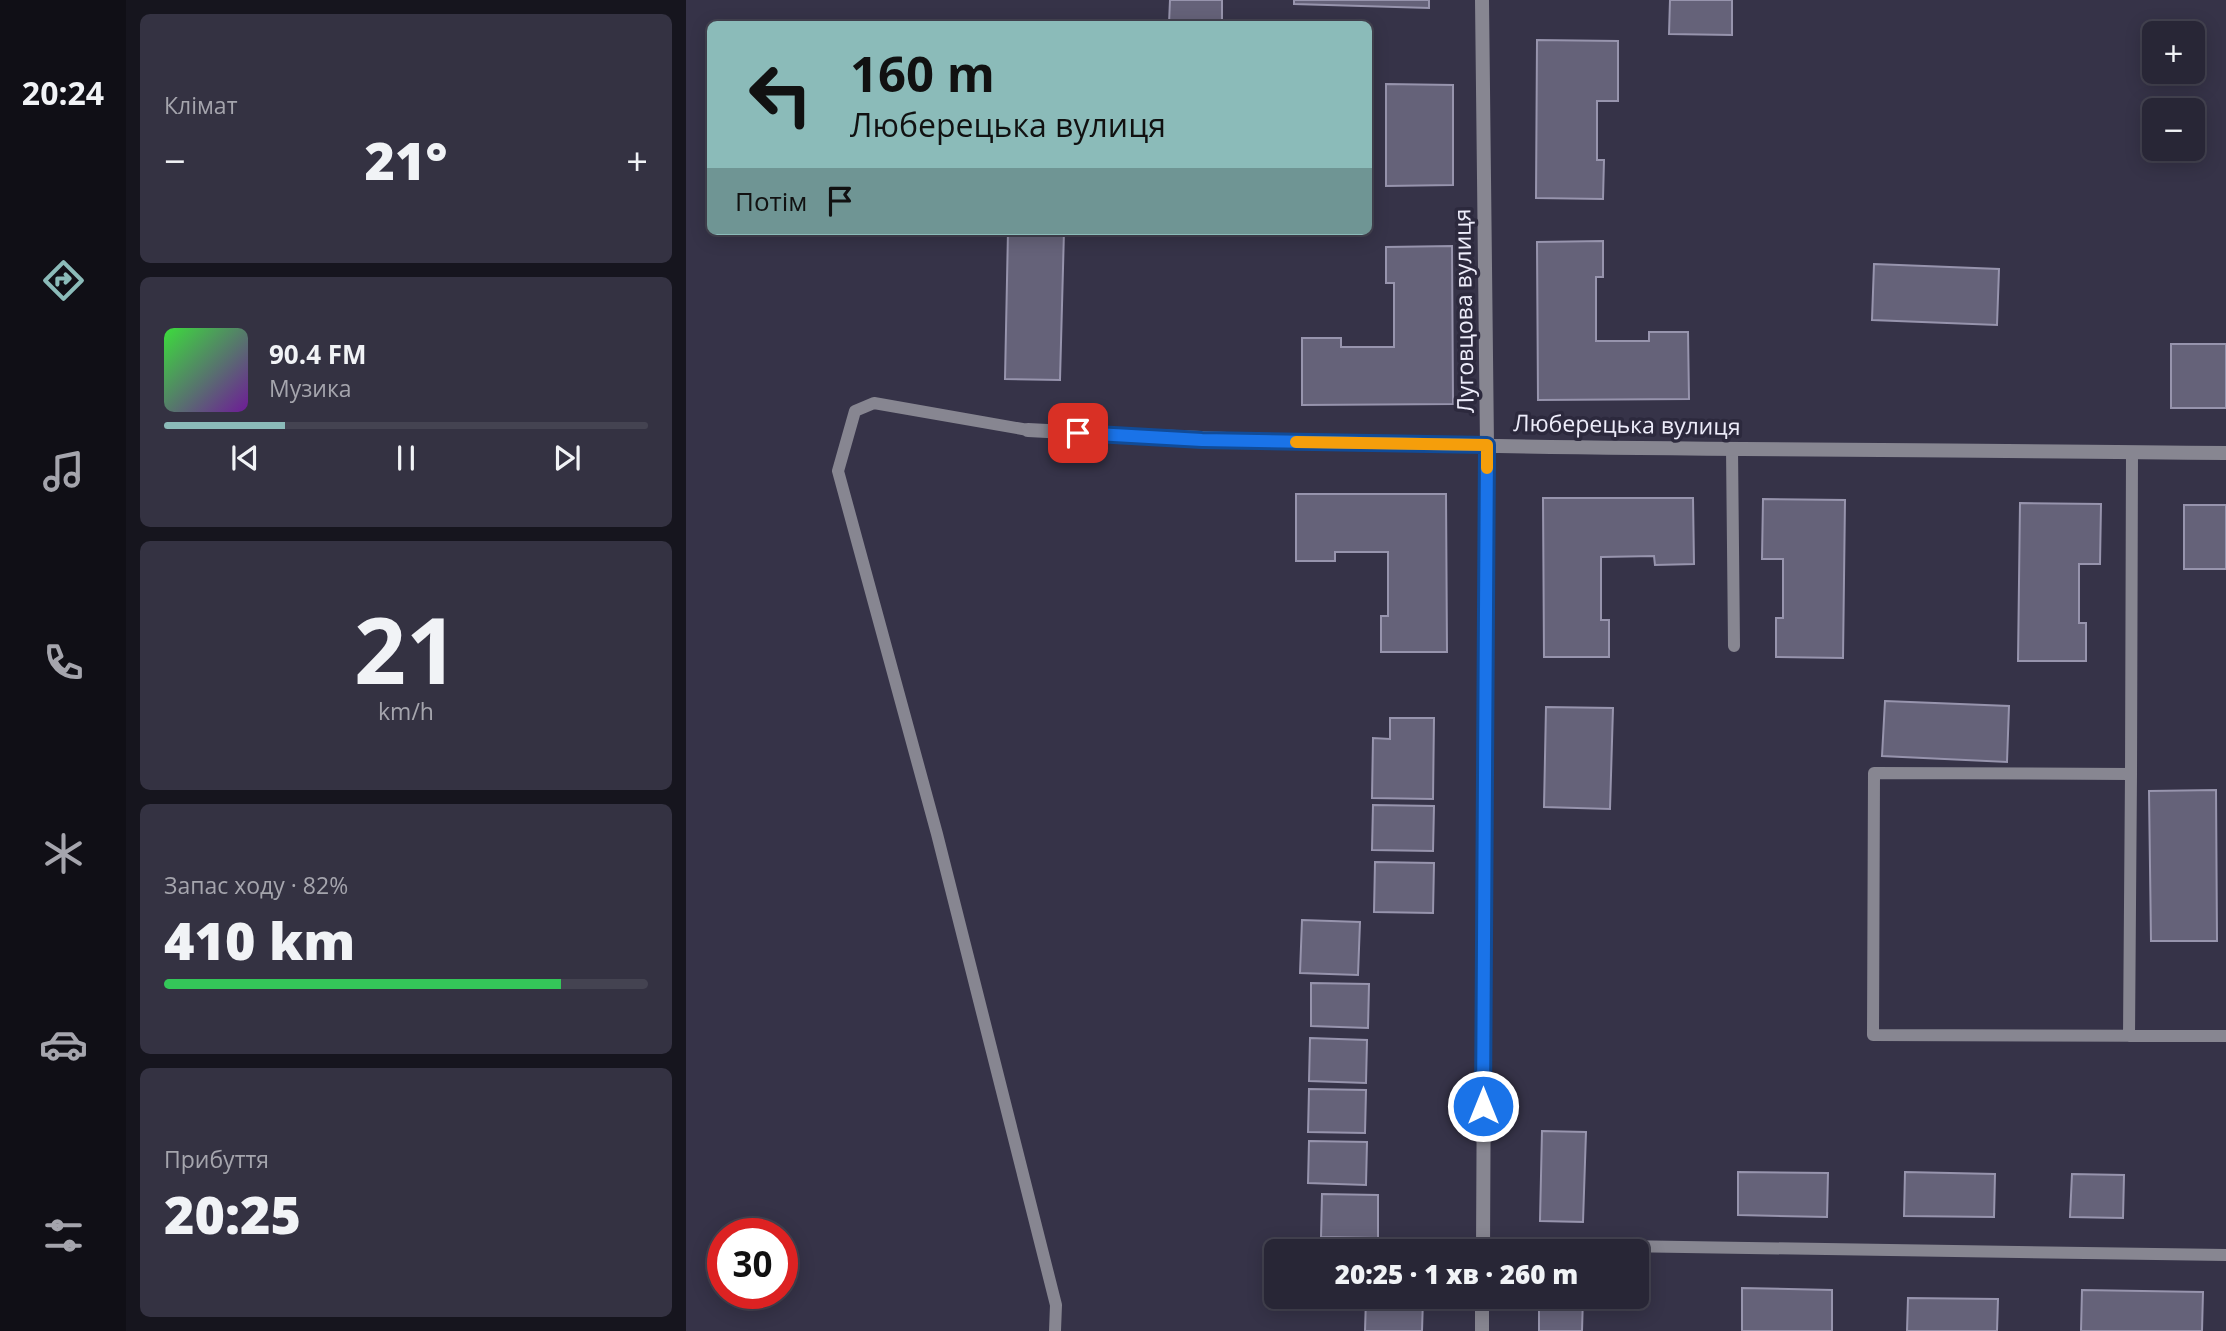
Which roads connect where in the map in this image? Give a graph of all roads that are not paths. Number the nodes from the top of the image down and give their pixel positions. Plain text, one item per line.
1 (1482, 0) edge
2 (1028, 430) joint
3 (1487, 445) junction
4 (1732, 449) junction
5 (2132, 452) junction
6 (2226, 453) edge
7 (1734, 646) dead end
8 (2131, 774) junction
9 (2129, 1036) junction
10 (2226, 1036) edge
11 (1483, 1239) edge
12 (1649, 1250) edge
13 (2226, 1255) edge
14 (1482, 1309) edge
15 (1055, 1331) edge
16 (1482, 1331) edge

1 - 3 street, Луговцова вулиця
2 - 3 street, Люберецька вулиця
2 - 15 lane
3 - 4 street, Люберецька вулиця
3 - 11 street, Луговцова вулиця
4 - 5 street, Люберецька вулиця
4 - 7 lane
5 - 6 street, Люберецька вулиця
5 - 8 lane
8 - 9 lane
8 - 9 lane
9 - 10 lane
12 - 13 lane
14 - 16 street

